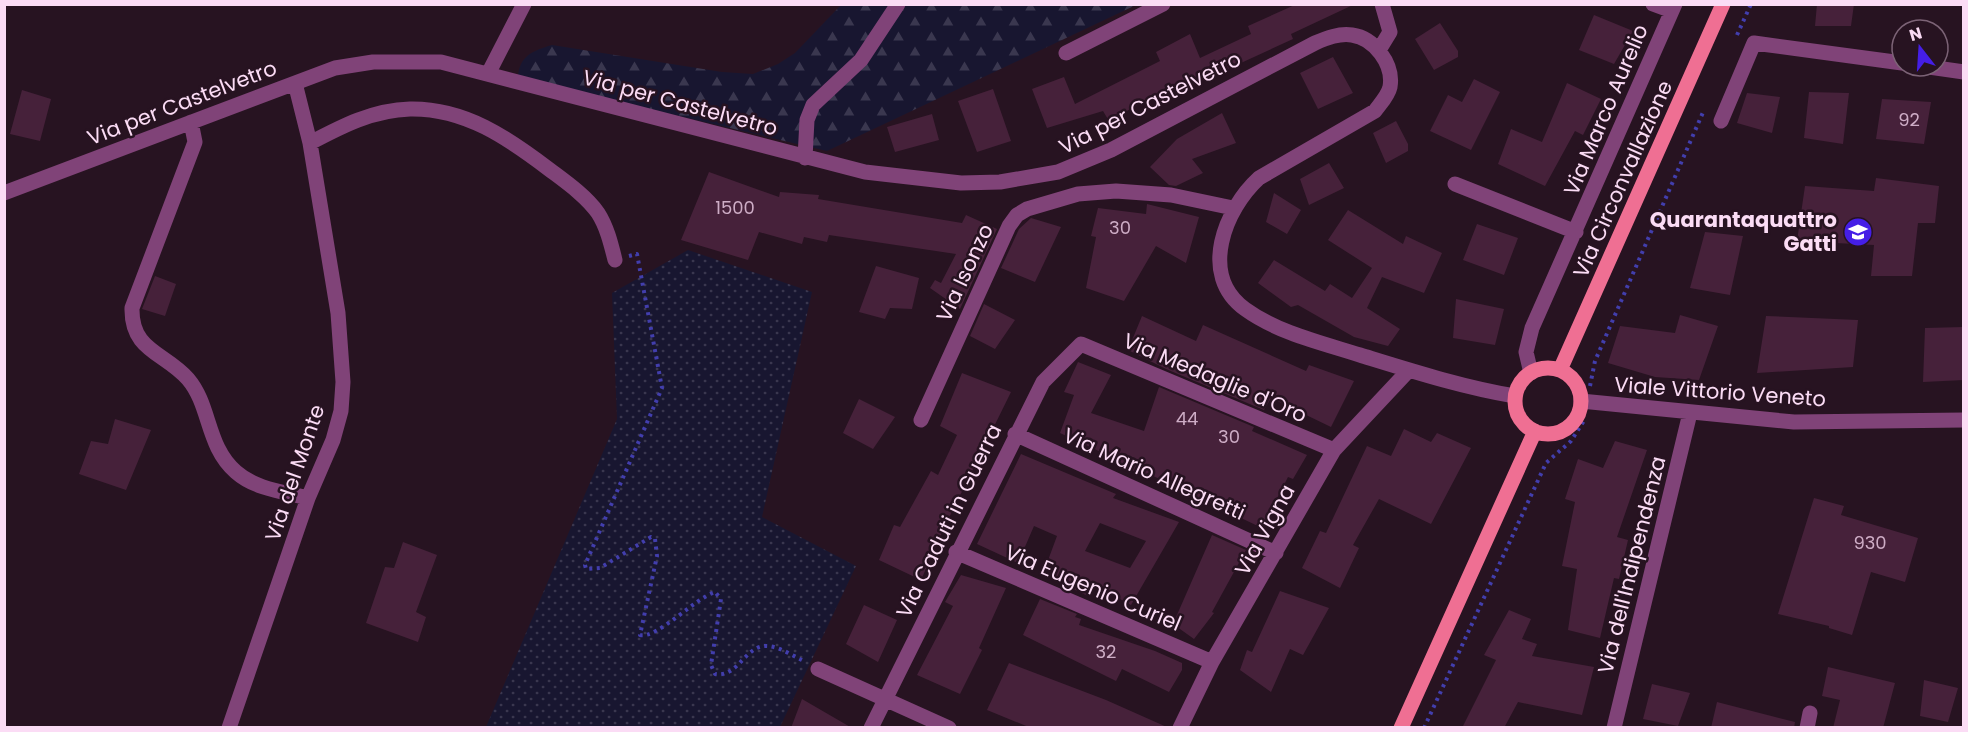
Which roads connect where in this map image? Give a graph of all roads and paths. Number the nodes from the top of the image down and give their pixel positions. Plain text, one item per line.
1 (524, 4) edge
2 (898, 4) edge
3 (1163, 4) edge
4 (1382, 4) edge
5 (1653, 4) edge
6 (1724, 4) edge
7 (1751, 4) edge
8 (1673, 8) edge
9 (1737, 37) dead end
10 (1379, 50) junction
11 (1066, 53) dead end
12 (1890, 61) edge
13 (488, 74) junction
14 (295, 83) junction
15 (1708, 102) dead end
16 (1720, 121) dead end
17 (191, 122) junction
18 (310, 142) junction
19 (805, 158) junction
20 (1455, 184) dead end
21 (4, 192) edge
22 (1233, 208) junction
23 (1576, 232) junction
24 (615, 260) joint
25 (1081, 345) joint
26 (1409, 370) junction
27 (1560, 370) junction
28 (1531, 373) junction
29 (1515, 396) junction
30 (1585, 397) junction
31 (1690, 413) junction
32 (1585, 419) dead end
33 (921, 420) dead end
34 (1964, 420) edge
35 (1535, 431) junction
36 (1015, 434) junction
37 (1334, 450) junction
38 (308, 498) junction
39 (956, 552) junction
40 (1276, 553) junction
41 (1212, 662) junction
42 (818, 669) joint
43 (885, 699) junction
44 (229, 728) edge
45 (871, 728) edge
46 (949, 728) edge
47 (1180, 728) edge
48 (1401, 728) edge
49 (1424, 728) edge
50 (1614, 728) edge

1 - 13 street
2 - 19 street
3 - 11 street
4 - 10 street
5 - 8 street
6 - 27 main road, Via Circonvallazione
7 - 9 path
8 - 23 street, Via Marco Aurelio
10 - 19 street, Via per Castelvetro
10 - 22 street
12 - 16 street
13 - 14 street, Via per Castelvetro
13 - 19 street, Via per Castelvetro
14 - 17 street, Via per Castelvetro
14 - 18 street, Via del Monte
15 - 30 path
17 - 21 street, Via per Castelvetro
17 - 38 street
18 - 24 street
18 - 38 street, Via del Monte
20 - 23 street
22 - 26 street
22 - 33 street, Via Isonzo
23 - 28 street, Via Marco Aurelio
24 - 42 path
25 - 36 street, Via Caduti in Guerra
25 - 37 street, Via Medaglie d'Oro
26 - 29 street
26 - 37 street, Via Vigna
27 - 28 main road
27 - 30 main road
28 - 29 main road
29 - 35 main road
30 - 31 street, Viale Vittorio Veneto
30 - 35 main road
31 - 34 street, Viale Vittorio Veneto
31 - 50 street, Via dell'Indipendenza
32 - 49 path
35 - 48 main road
36 - 39 street, Via Caduti in Guerra
36 - 40 street, Via Mario Allegretti
37 - 40 street, Via Vigna
38 - 44 street, Via del Monte
39 - 41 street, Via Eugenio Curiel
39 - 43 street, Via Caduti in Guerra
40 - 41 street, Via Vigna
41 - 47 street, Via Vigna
42 - 43 street
43 - 45 street, Via Caduti in Guerra
43 - 46 street

